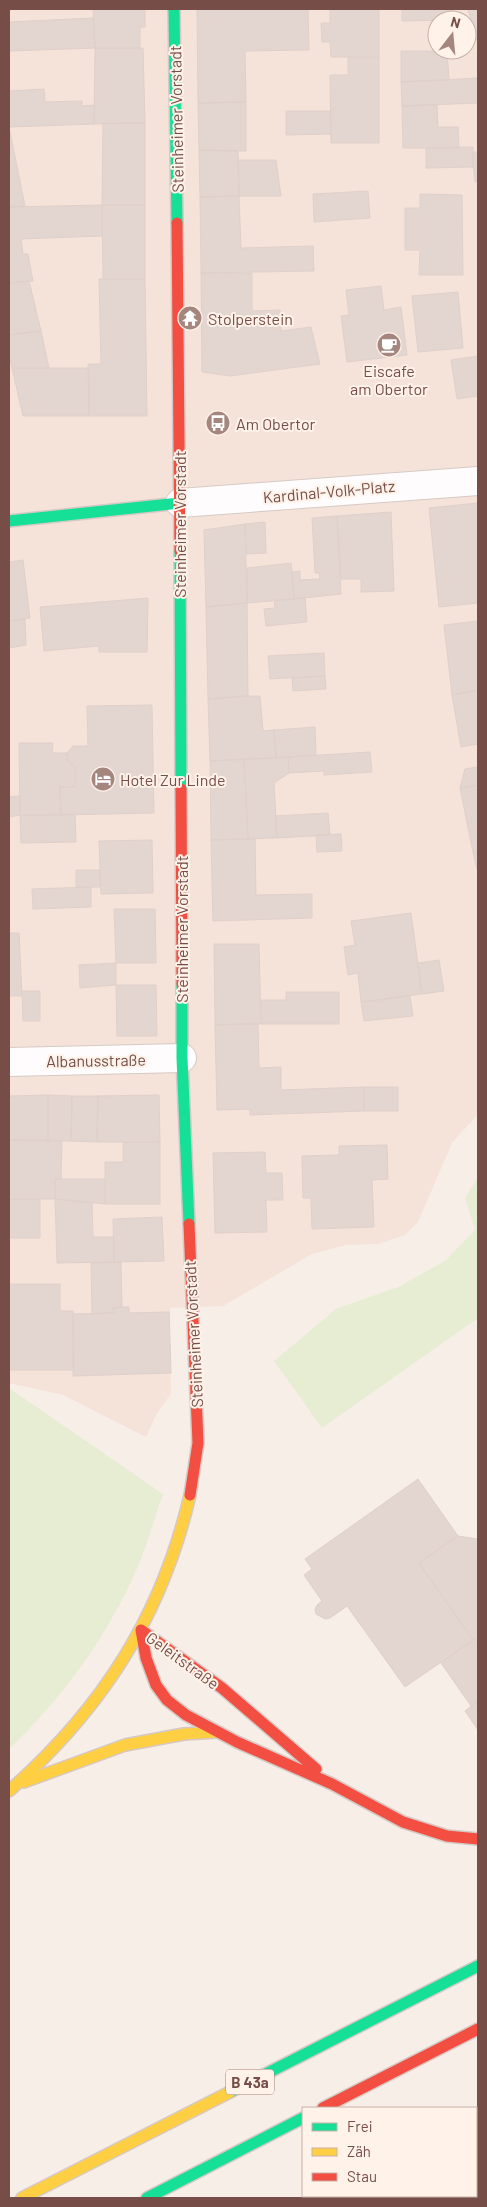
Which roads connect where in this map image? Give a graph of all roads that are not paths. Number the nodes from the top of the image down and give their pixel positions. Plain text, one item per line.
1 (174, 9) edge
2 (478, 481) edge
3 (180, 503) junction
4 (9, 521) edge
5 (182, 1058) junction
6 (9, 1062) edge
7 (141, 1630) junction
8 (216, 1732) junction
9 (331, 1783) junction
10 (12, 1788) edge
11 (478, 1839) edge
12 (478, 1966) edge
13 (478, 2029) edge
14 (325, 2107) edge
15 (302, 2119) edge
16 (22, 2198) edge
17 (147, 2198) edge

1 - 3 main road, Steinheimer Vorstadt
2 - 3 street, Kardinal-Volk-Platz
3 - 4 main road
3 - 5 main road, Steinheimer Vorstadt
5 - 6 street, Albanusstraße
5 - 7 main road, Steinheimer Vorstadt
7 - 8 main road, Geleitstraße
7 - 9 main road, Geleitstraße
7 - 10 main road, Steinheimer Vorstadt
8 - 9 main road, Geleitstraße
8 - 10 main road
9 - 11 main road, Geleitstraße
12 - 16 main road, B 43a
13 - 14 main road
15 - 17 main road

